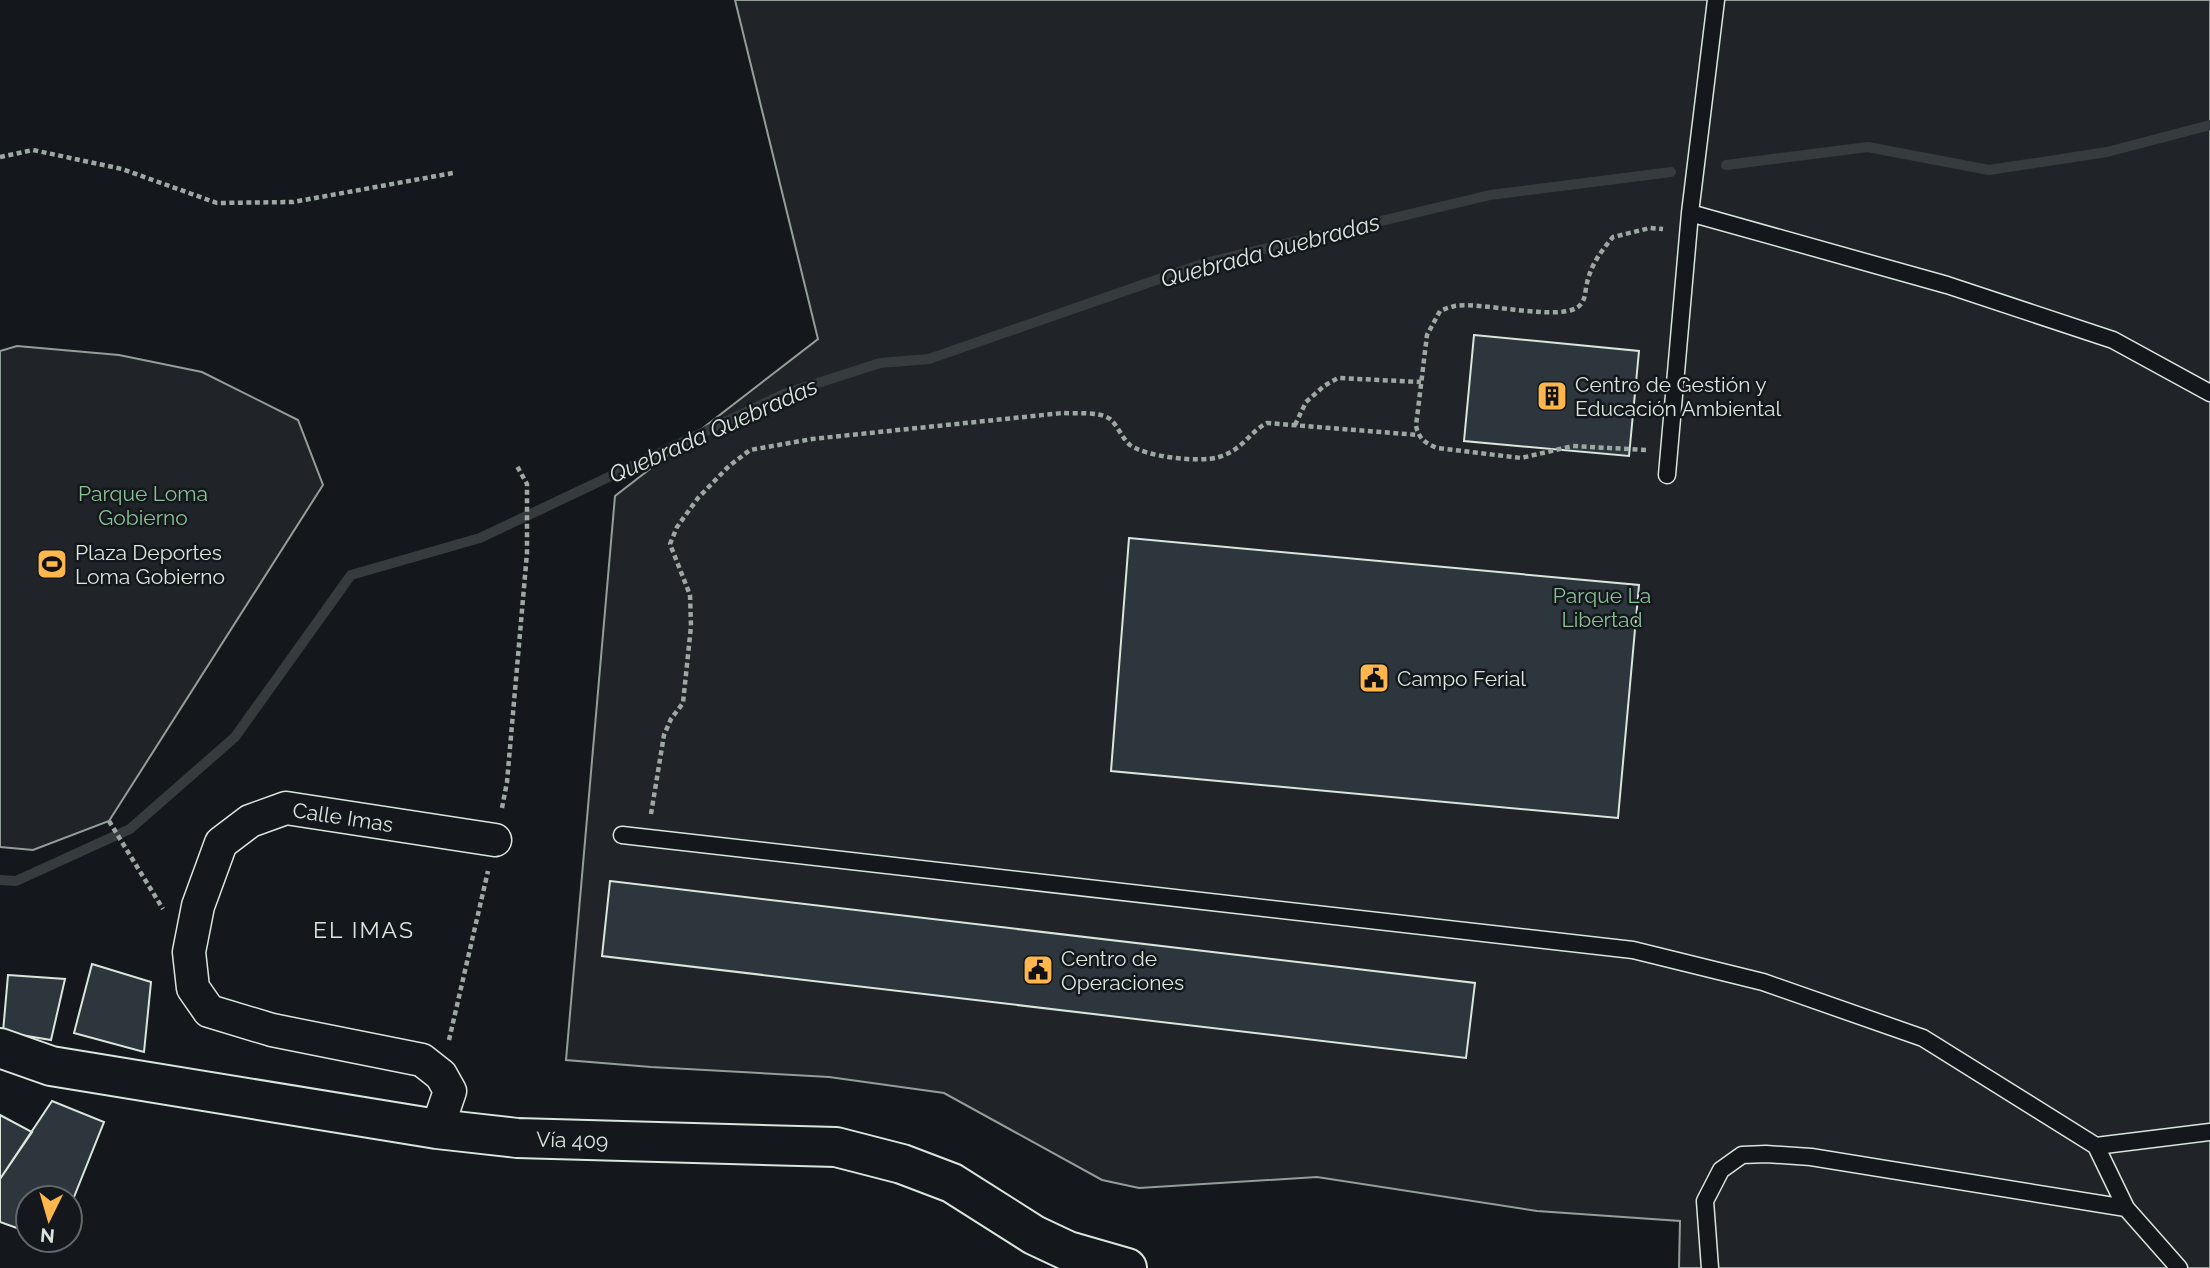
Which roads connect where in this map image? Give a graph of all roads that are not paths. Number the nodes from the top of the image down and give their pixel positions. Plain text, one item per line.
1 (1716, 0) edge
2 (1689, 222) junction
3 (2210, 393) edge
4 (1667, 475) dead end
5 (622, 835) dead end
6 (495, 840) road end
7 (0, 1048) edge
8 (437, 1129) junction
9 (2210, 1132) edge
10 (2096, 1146) junction
11 (2126, 1208) junction
12 (1127, 1268) edge
13 (1710, 1268) edge
14 (2179, 1268) edge

1 - 2 lane
2 - 3 lane
2 - 4 lane
5 - 10 lane
6 - 8 street, Calle Imas
7 - 8 street, Vía 409
8 - 12 street, Vía 409
9 - 10 lane
10 - 11 lane
11 - 13 lane
11 - 14 lane

